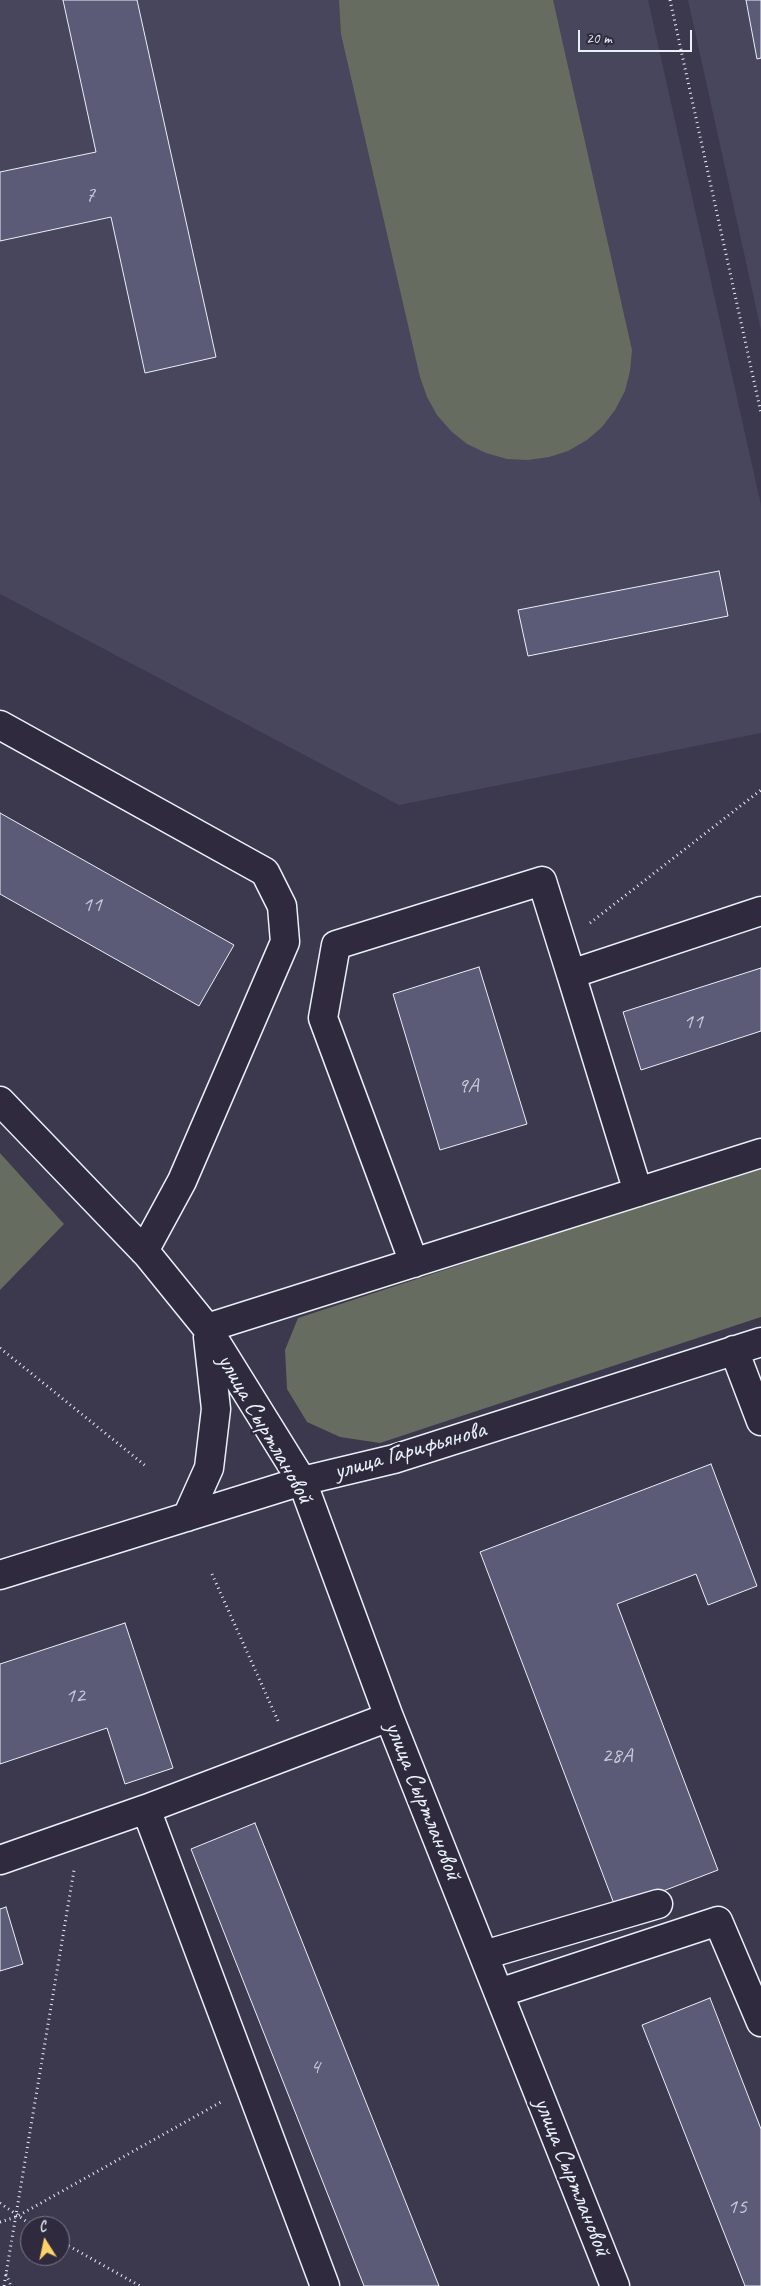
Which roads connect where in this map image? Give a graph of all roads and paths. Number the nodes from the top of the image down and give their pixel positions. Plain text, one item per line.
1 (670, 0) edge
2 (761, 413) edge
3 (0, 725) edge
4 (761, 790) edge
5 (761, 911) edge
6 (562, 945) junction
7 (571, 974) junction
8 (0, 1101) edge
9 (761, 1153) edge
10 (638, 1192) junction
11 (144, 1251) junction
12 (414, 1263) junction
13 (207, 1328) junction
14 (761, 1342) edge
15 (0, 1348) edge
16 (734, 1350) junction
17 (761, 1421) edge
18 (147, 1466) dead end
19 (302, 1482) junction
20 (187, 1517) junction
21 (212, 1574) dead end
22 (0, 1575) edge
23 (389, 1717) junction
24 (293, 1753) junction
25 (146, 1808) junction
26 (81, 1832) junction
27 (0, 1860) edge
28 (658, 1904) dead end
29 (484, 1954) junction
30 (499, 1993) junction
31 (761, 2022) edge
32 (250, 2085) junction
33 (0, 2204) edge
34 (16, 2217) junction
35 (20, 2219) edge
36 (0, 2222) edge
37 (70, 2247) edge
38 (6, 2274) junction
39 (4, 2286) edge
40 (11, 2286) edge
41 (140, 2286) edge
42 (325, 2286) edge
43 (615, 2286) edge

1 - 2 path
3 - 11 street
4 - 6 path
5 - 7 street
6 - 7 street
6 - 12 street
7 - 10 street
8 - 11 street, улица Сыртлановой
9 - 10 street
10 - 12 street
11 - 13 street, улица Сыртлановой
12 - 13 street
13 - 19 street, улица Сыртлановой
13 - 20 street, улица Сыртлановой
14 - 16 street, улица Гарифьянова
15 - 18 path
16 - 17 street
16 - 19 street, улица Гарифьянова
19 - 20 street, улица Гарифьянова
19 - 23 street, улица Сыртлановой
20 - 22 street, улица Гарифьянова
21 - 24 path
23 - 24 street
23 - 29 street, улица Сыртлановой
24 - 25 street
25 - 26 street
25 - 32 street
26 - 27 street
26 - 34 path
28 - 29 street
29 - 30 street, улица Сыртлановой
30 - 31 street
30 - 43 street, улица Сыртлановой
32 - 34 path
32 - 42 street
33 - 34 path
34 - 35 path
34 - 36 path
34 - 38 path
37 - 41 path
38 - 39 path
38 - 40 path

